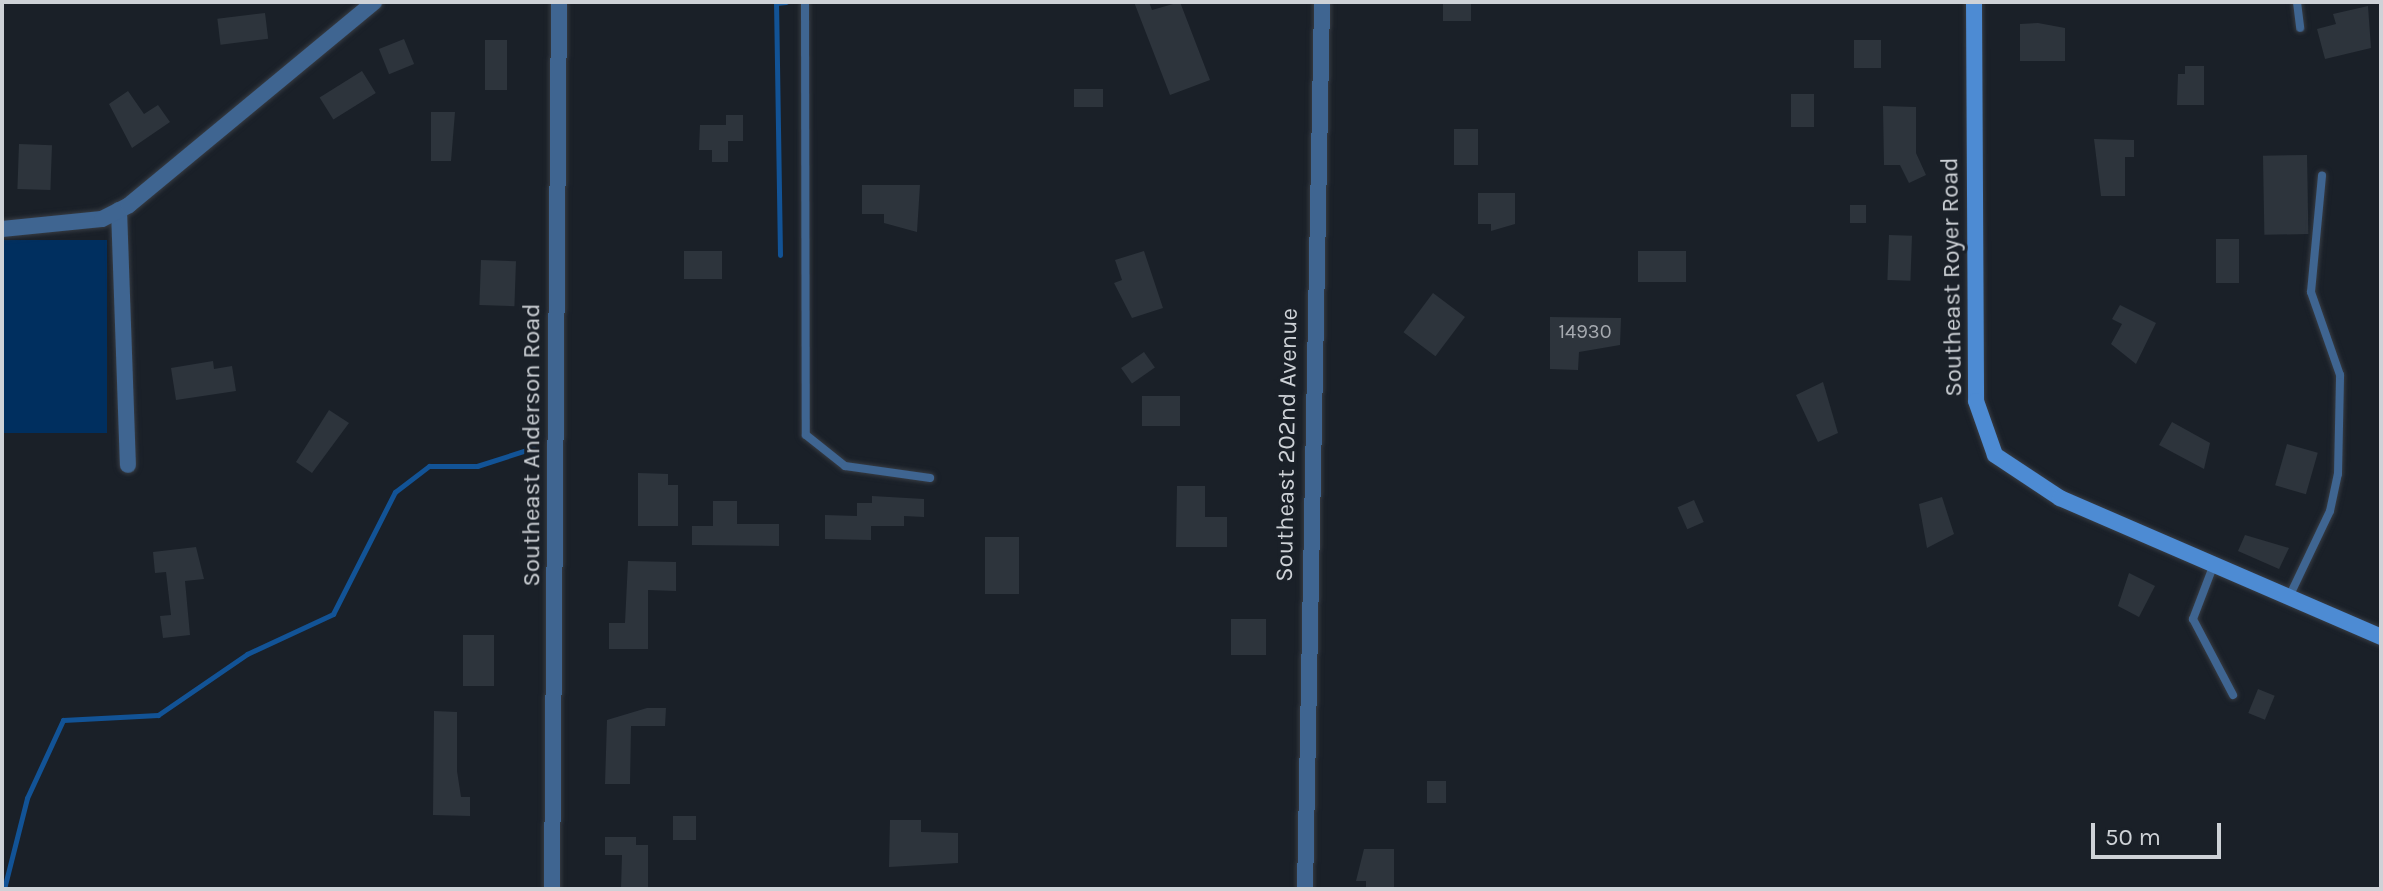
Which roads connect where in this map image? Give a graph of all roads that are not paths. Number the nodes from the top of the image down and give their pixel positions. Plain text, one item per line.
1 (374, 2) edge
2 (559, 2) edge
3 (805, 2) edge
4 (1322, 2) edge
5 (1974, 2) edge
6 (2297, 2) edge
7 (2300, 28) dead end
8 (2322, 176) dead end
9 (119, 210) junction
10 (2, 229) edge
11 (128, 465) dead end
12 (930, 478) dead end
13 (2214, 564) junction
14 (2289, 597) junction
15 (2381, 637) edge
16 (2233, 695) dead end
17 (552, 889) edge
18 (1305, 889) edge

1 - 9 street
2 - 17 street, Southeast Anderson Road
3 - 12 lane
4 - 18 street, Southeast 202nd Avenue
5 - 13 street, Southeast Royer Road
6 - 7 lane
8 - 14 lane
9 - 10 street
9 - 11 street
13 - 14 street, Southeast Royer Road
13 - 16 lane
14 - 15 street, Southeast Royer Road

